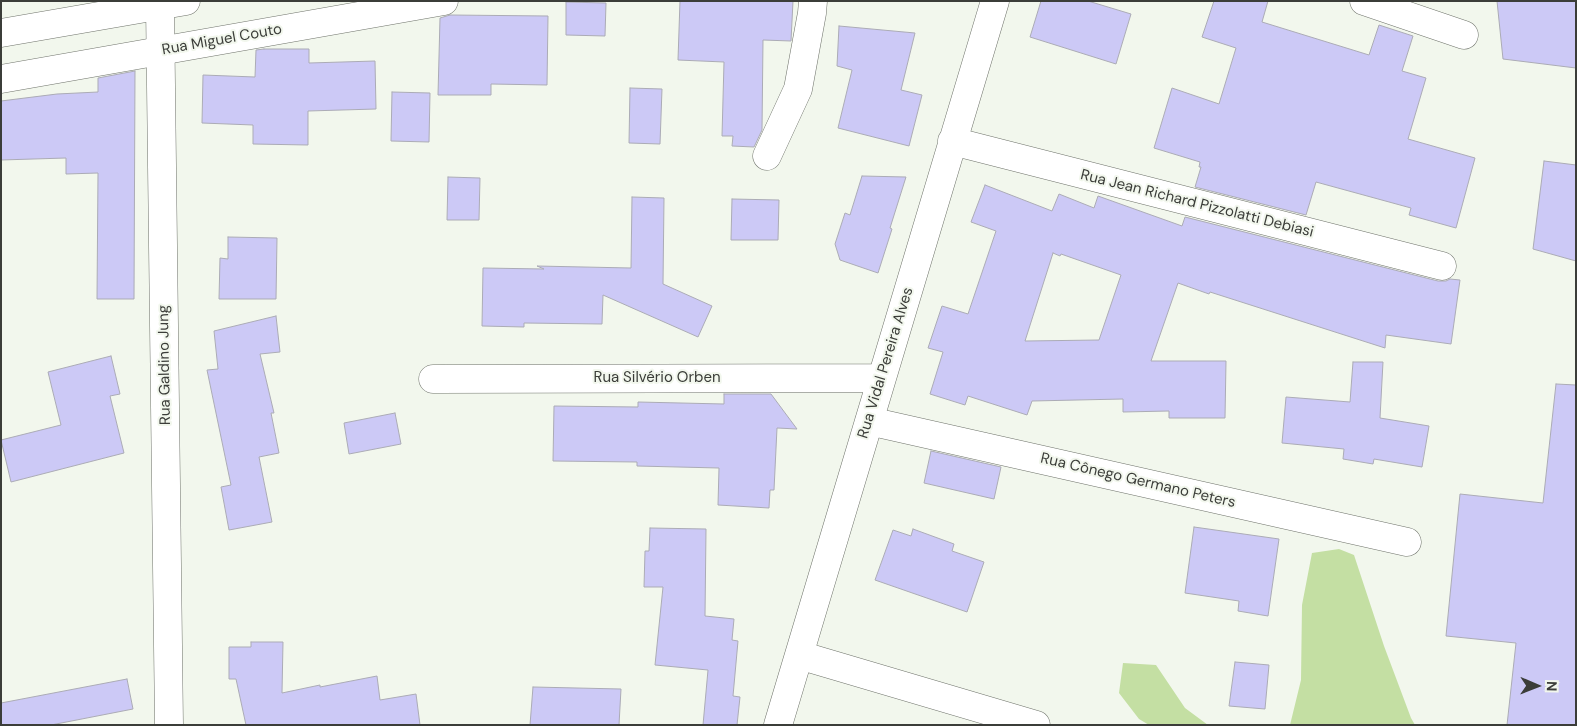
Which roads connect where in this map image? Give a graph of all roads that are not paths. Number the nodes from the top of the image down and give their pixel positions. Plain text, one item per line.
1 (444, 1) edge
2 (813, 1) edge
3 (994, 1) edge
4 (1364, 1) edge
5 (173, 4) edge
6 (1, 34) edge
7 (1464, 35) dead end
8 (161, 50) junction
9 (1, 79) edge
10 (952, 141) junction
11 (767, 156) dead end
12 (1442, 266) dead end
13 (881, 378) junction
14 (432, 379) dead end
15 (869, 420) junction
16 (1407, 542) dead end
17 (799, 655) junction
18 (169, 725) edge
19 (778, 725) edge
20 (1036, 725) edge

1 - 8 street, Rua Miguel Couto
2 - 11 street
3 - 10 street, Rua Vidal Pereira Alves
4 - 7 street
5 - 6 street
5 - 8 street, Rua Galdino Jung
8 - 9 street, Rua Miguel Couto
8 - 18 street, Rua Galdino Jung
10 - 12 street, Rua Jean Richard Pizzolatti Debiasi
10 - 13 street, Rua Vidal Pereira Alves
13 - 14 street, Rua Silvério Orben
13 - 15 street, Rua Vidal Pereira Alves
15 - 16 street, Rua Cônego Germano Peters
15 - 17 street, Rua Vidal Pereira Alves
17 - 19 street, Rua Vidal Pereira Alves
17 - 20 street

